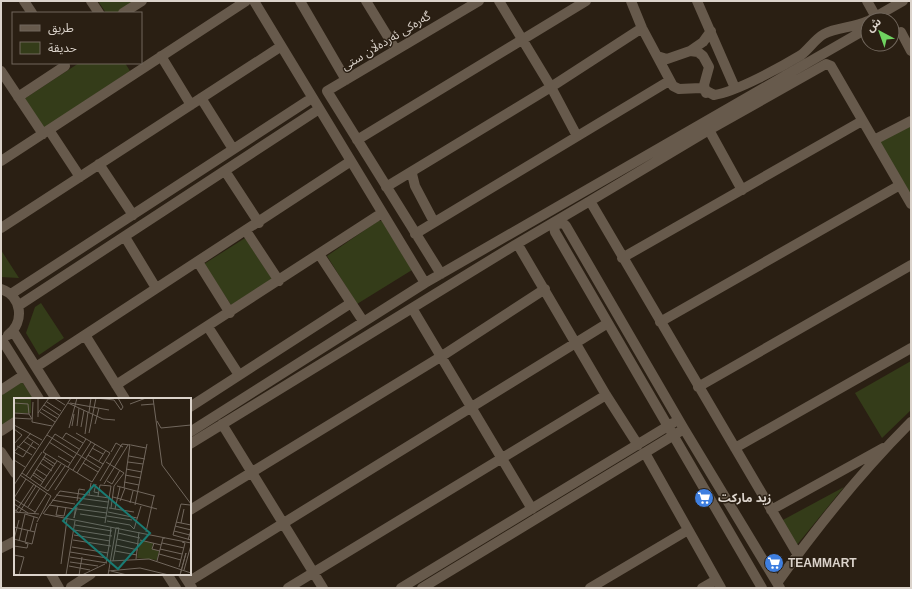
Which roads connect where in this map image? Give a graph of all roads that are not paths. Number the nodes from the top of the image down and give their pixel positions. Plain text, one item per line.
1 (24, 1) edge
2 (91, 1) edge
3 (142, 1) edge
4 (246, 1) edge
5 (254, 1) edge
6 (300, 1) edge
7 (366, 1) edge
8 (479, 1) edge
9 (499, 1) edge
10 (586, 1) edge
11 (632, 1) edge
12 (697, 1) edge
13 (867, 1) edge
14 (903, 1) edge
15 (911, 4) edge
16 (31, 12) edge
17 (98, 12) edge
18 (125, 12) edge
19 (871, 12) edge
20 (886, 12) edge
21 (892, 12) edge
22 (860, 25) edge
23 (642, 28) junction
24 (711, 32) junction
25 (901, 32) dead end
26 (860, 33) edge
27 (522, 40) junction
28 (280, 47) junction
29 (396, 50) junction
30 (719, 50) junction
31 (690, 51) junction
32 (911, 51) edge
33 (161, 56) junction
34 (656, 56) junction
35 (66, 64) edge
36 (142, 64) edge
37 (134, 67) edge
38 (709, 68) junction
39 (1, 71) edge
40 (346, 80) junction
41 (669, 82) junction
42 (551, 87) junction
43 (735, 88) junction
44 (706, 92) junction
45 (18, 97) junction
46 (201, 98) junction
47 (312, 98) junction
48 (191, 105) junction
49 (319, 109) junction
50 (862, 121) junction
51 (911, 121) edge
52 (709, 130) junction
53 (46, 132) junction
54 (577, 136) junction
55 (357, 140) junction
56 (874, 140) junction
57 (233, 149) junction
58 (1, 161) edge
59 (351, 161) junction
60 (99, 164) junction
61 (414, 170) junction
62 (225, 171) junction
63 (80, 177) junction
64 (900, 185) junction
65 (386, 187) junction
66 (742, 190) junction
67 (590, 201) junction
68 (911, 204) edge
69 (382, 213) junction
70 (133, 215) junction
71 (259, 222) junction
72 (434, 222) junction
73 (1, 228) edge
74 (246, 231) junction
75 (415, 234) junction
76 (125, 237) junction
77 (514, 245) junction
78 (319, 254) junction
79 (622, 258) junction
80 (198, 262) junction
81 (911, 265) edge
82 (441, 274) junction
83 (279, 281) junction
84 (425, 283) junction
85 (156, 288) junction
86 (1, 289) edge
87 (545, 289) junction
88 (11, 294) junction
89 (351, 303) junction
90 (18, 306) junction
91 (412, 308) junction
92 (230, 313) junction
93 (362, 321) junction
94 (660, 322) junction
95 (608, 323) junction
96 (208, 327) junction
97 (13, 331) junction
98 (85, 335) junction
99 (1, 340) edge
100 (577, 343) junction
101 (911, 348) edge
102 (442, 356) junction
103 (36, 367) junction
104 (24, 375) junction
105 (239, 375) junction
106 (116, 385) junction
107 (698, 386) junction
108 (1, 390) edge
109 (606, 395) junction
110 (38, 398) edge
111 (55, 398) edge
112 (124, 398) edge
113 (191, 406) edge
114 (472, 408) junction
115 (678, 419) junction
116 (911, 422) edge
117 (14, 423) edge
118 (222, 424) junction
119 (668, 426) junction
120 (684, 429) junction
121 (1, 431) edge
122 (191, 431) edge
123 (673, 435) junction
124 (191, 443) edge
125 (888, 445) junction
126 (735, 448) junction
127 (641, 449) junction
128 (1, 452) edge
129 (501, 458) junction
130 (14, 472) edge
131 (252, 472) junction
132 (191, 509) edge
133 (532, 509) junction
134 (771, 510) junction
135 (283, 522) junction
136 (688, 530) junction
137 (14, 542) edge
138 (1, 548) edge
139 (798, 555) junction
140 (313, 572) junction
141 (427, 572) junction
142 (52, 575) edge
143 (89, 575) edge
144 (168, 575) edge
145 (188, 581) edge
146 (433, 582) junction
147 (719, 584) edge
148 (779, 586) edge
149 (71, 587) dead end
150 (59, 588) edge
151 (176, 588) edge
152 (288, 588) edge
153 (323, 588) edge
154 (401, 588) edge
155 (422, 588) edge
156 (590, 588) edge
157 (702, 588) edge
158 (762, 588) edge

1 - 16 street
2 - 17 street
3 - 18 street
4 - 33 street
5 - 28 street
6 - 40 street
7 - 29 street
8 - 29 street, گەرەکی ئەردەڵان ستی
9 - 27 street
10 - 27 street
11 - 23 street
12 - 24 street
13 - 19 street
14 - 20 street
15 - 21 street
22 - 43 street
23 - 34 street
23 - 42 street
24 - 30 street
24 - 31 street
25 - 32 street
26 - 82 street
27 - 42 street
27 - 55 street
28 - 46 street
28 - 47 street
29 - 40 street, گەرەکی ئەردەڵان ستی
30 - 38 street
30 - 43 street
31 - 34 street
31 - 38 street
33 - 36 street
33 - 48 street
34 - 41 street
35 - 45 street
37 - 53 street
38 - 44 street
39 - 45 street
40 - 55 street, گەرەکی ئەردەڵان ستی
41 - 44 street
41 - 54 street
42 - 54 street
42 - 61 street
43 - 44 street
45 - 53 street
46 - 48 street
46 - 57 street
47 - 49 street
47 - 57 street
48 - 60 street
49 - 59 street
49 - 62 street
50 - 52 street
50 - 56 street
50 - 66 street
51 - 56 street
52 - 66 street
52 - 67 street
53 - 58 street
53 - 63 street
54 - 72 street
55 - 65 street
56 - 64 street
57 - 70 street
59 - 69 street
59 - 71 street
60 - 63 street
60 - 70 street
61 - 65 street
61 - 72 street
62 - 71 street
62 - 76 street
63 - 73 street
64 - 68 street
64 - 94 street
65 - 75 street
66 - 79 street
67 - 77 street
67 - 79 street
69 - 78 street
69 - 84 street
70 - 88 street
71 - 74 street
72 - 75 street
74 - 80 street
74 - 83 street
75 - 82 street
76 - 85 street
76 - 90 street
77 - 87 street
77 - 91 street
78 - 83 street
78 - 89 street
79 - 94 street
80 - 85 street
80 - 92 street
81 - 107 street
82 - 84 street
83 - 92 street
84 - 93 street
85 - 98 street
86 - 88 street
87 - 100 street
87 - 102 street
88 - 90 street
89 - 93 street
89 - 105 street
90 - 97 street
91 - 102 street
91 - 118 street
92 - 96 street
93 - 122 street
94 - 107 street
95 - 100 street
95 - 115 street
95 - 119 street
96 - 105 street
96 - 106 street
97 - 99 street
97 - 103 street
98 - 103 street
98 - 106 street
99 - 104 street
100 - 109 street
100 - 114 street
101 - 126 street
102 - 114 street
102 - 131 street
103 - 111 street
104 - 108 street
104 - 110 street
105 - 113 street
106 - 112 street
107 - 126 street
109 - 127 street
109 - 129 street
114 - 129 street
114 - 135 street
115 - 119 street
115 - 120 street
116 - 125 street
117 - 121 street
118 - 124 street
118 - 131 street
119 - 123 street
119 - 127 street
120 - 123 street
120 - 148 street
123 - 127 street
123 - 158 street
125 - 134 street
125 - 139 street
126 - 134 street
127 - 133 street
127 - 136 street
127 - 146 street
128 - 130 street
129 - 133 street
129 - 140 street
131 - 132 street
131 - 135 street
133 - 141 street
134 - 139 street
135 - 140 street
135 - 145 street
136 - 147 street
136 - 156 street
137 - 138 street
139 - 148 street
140 - 152 street
140 - 153 street
141 - 146 street
141 - 154 street
142 - 150 street
143 - 149 street
144 - 151 street
146 - 155 street
147 - 157 street

